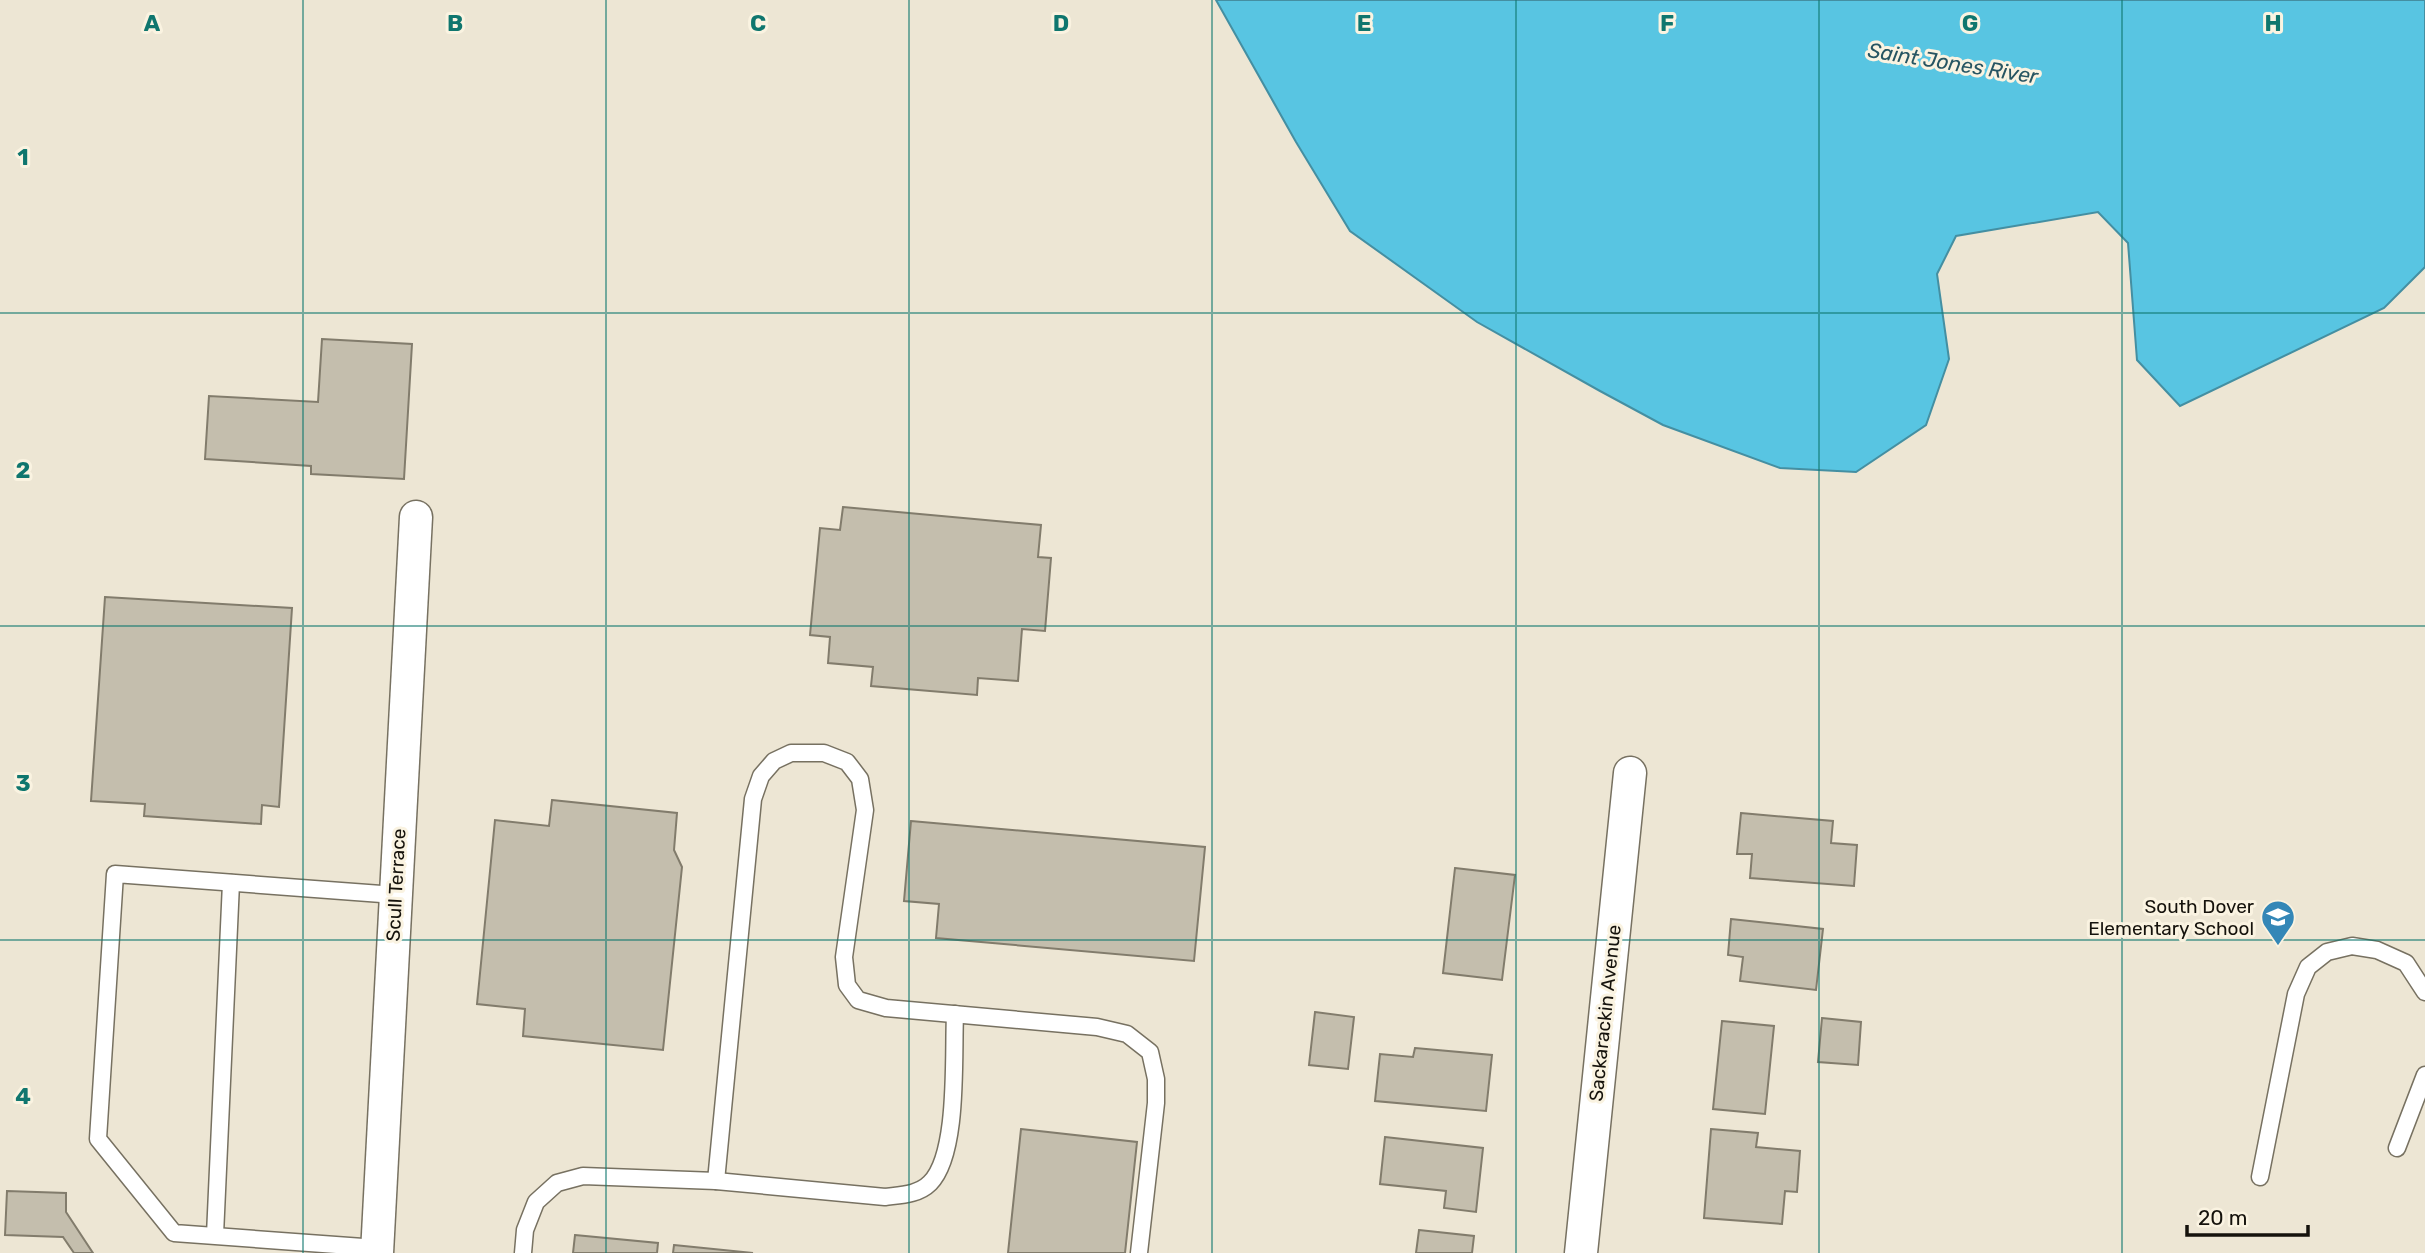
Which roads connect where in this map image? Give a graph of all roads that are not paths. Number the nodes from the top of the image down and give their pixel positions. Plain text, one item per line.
1 (416, 517) dead end
2 (1630, 773) dead end
3 (231, 883) junction
4 (395, 895) junction
5 (2425, 992) edge
6 (955, 1014) junction
7 (2425, 1075) edge
8 (2397, 1149) dead end
9 (2260, 1177) dead end
10 (716, 1181) junction
11 (215, 1234) junction
12 (377, 1250) edge
13 (523, 1253) edge
14 (1139, 1253) edge
15 (1580, 1253) edge

1 - 4 street, Scull Terrace
2 - 15 street, Sackarackin Avenue
3 - 4 lane
3 - 11 lane
3 - 11 lane
4 - 12 street, Scull Terrace
5 - 9 lane
6 - 10 lane
6 - 10 lane
6 - 14 lane
7 - 8 lane
10 - 13 lane
11 - 12 lane

